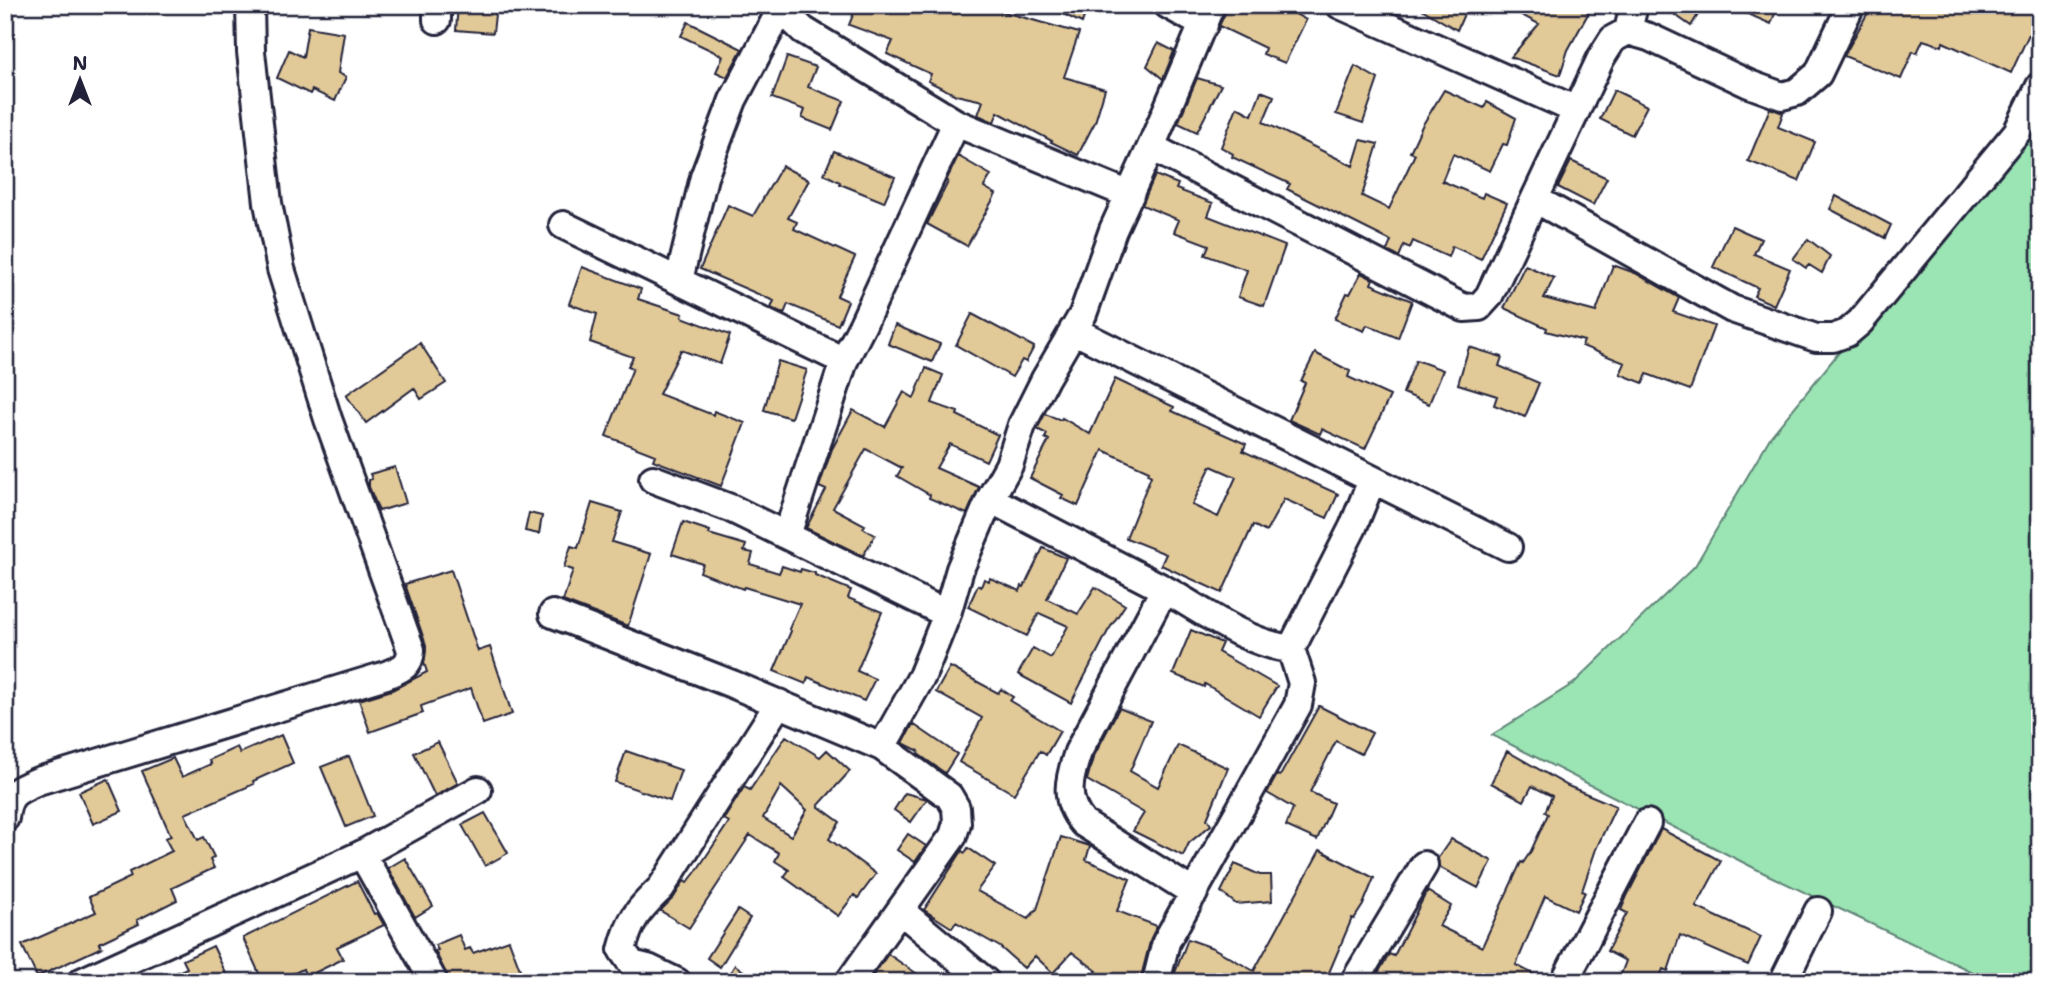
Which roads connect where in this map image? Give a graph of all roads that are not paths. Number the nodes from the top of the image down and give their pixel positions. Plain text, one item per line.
1 (250, 5) edge
2 (1168, 5) edge
3 (1340, 5) edge
4 (1634, 5) edge
5 (1851, 5) edge
6 (782, 7) edge
7 (1207, 15) edge
8 (1628, 32) junction
9 (2040, 86) edge
10 (1576, 110) junction
11 (956, 123) junction
12 (1151, 147) junction
13 (1130, 195) junction
14 (1535, 199) junction
15 (563, 225) dead end
16 (679, 280) junction
17 (1073, 330) junction
18 (844, 361) junction
19 (653, 479) dead end
20 (1371, 480) junction
21 (990, 499) junction
22 (787, 535) junction
23 (1508, 547) dead end
24 (1164, 590) junction
25 (553, 614) dead end
26 (947, 614) junction
27 (1292, 649) junction
28 (779, 704) junction
29 (882, 747) junction
30 (478, 790) dead end
31 (6, 811) edge
32 (1647, 823) dead end
33 (362, 854) junction
34 (1424, 865) dead end
35 (1194, 892) junction
36 (901, 911) junction
37 (1818, 911) dead end
38 (624, 973) edge
39 (81, 982) edge
40 (434, 982) edge
41 (677, 982) edge
42 (849, 982) edge
43 (986, 982) edge
44 (1156, 982) edge
45 (1353, 982) edge
46 (1564, 982) edge
47 (1783, 982) edge

1 - 31 street
2 - 7 street
3 - 10 street
4 - 8 street
5 - 8 street
6 - 11 street
6 - 16 street
7 - 12 street
8 - 10 street
9 - 14 street
10 - 14 street
11 - 13 street
11 - 18 street
12 - 13 street
12 - 14 street
13 - 17 street
15 - 16 street
16 - 18 street
17 - 20 street
17 - 21 street
18 - 22 street
19 - 22 street
20 - 23 street
20 - 27 street
21 - 24 street
21 - 26 street
22 - 26 street
24 - 27 street
24 - 35 street
25 - 28 street
26 - 29 street
27 - 35 street
28 - 29 street
28 - 38 street
29 - 36 street
30 - 33 street
32 - 46 street
33 - 39 street
33 - 40 street
34 - 45 street
35 - 44 street
36 - 42 street
36 - 43 street
37 - 47 street
38 - 41 street

